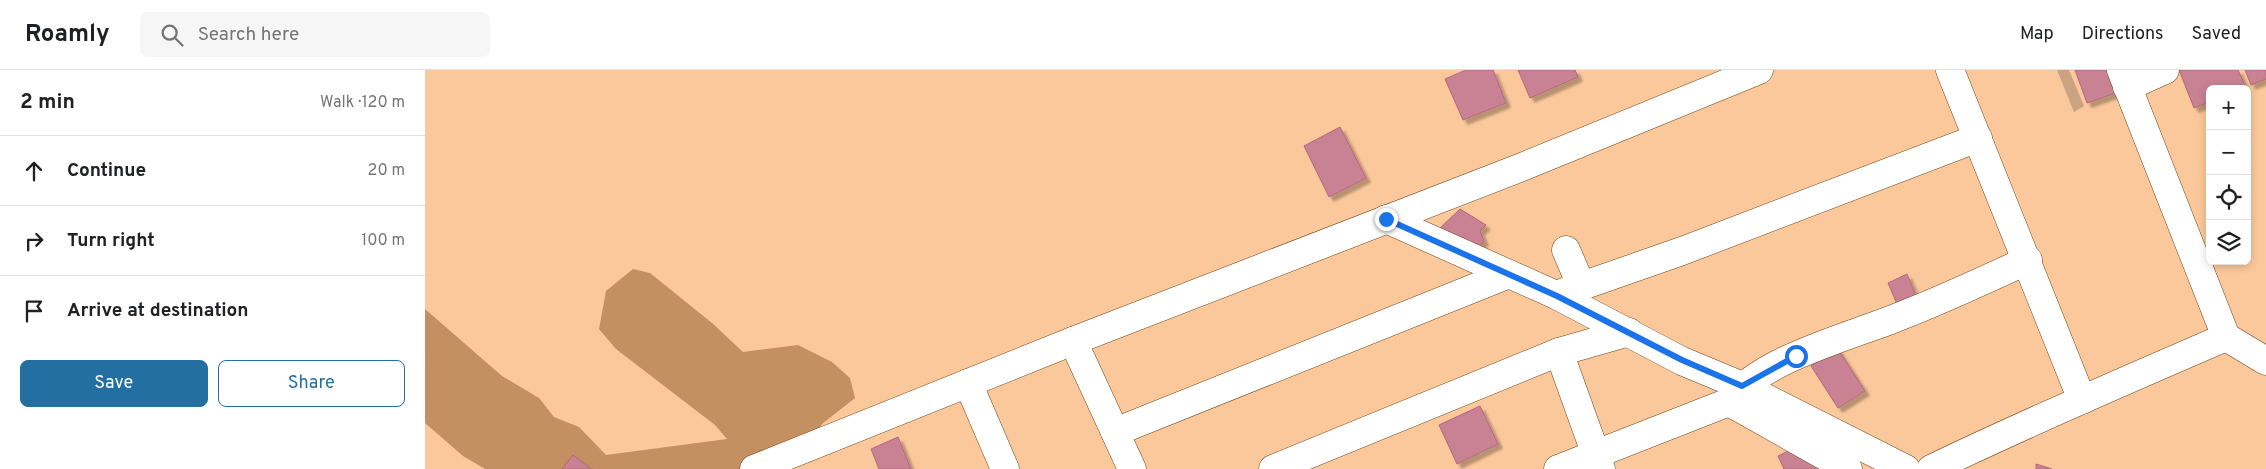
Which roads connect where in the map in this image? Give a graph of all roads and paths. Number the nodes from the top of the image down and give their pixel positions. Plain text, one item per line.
1 (1759, 70) edge
2 (1950, 70) edge
3 (2165, 70) edge
4 (1722, 76) edge
5 (2124, 78) edge
6 (1978, 138) junction
7 (1386, 219) junction
8 (1565, 250) dead end
9 (2028, 260) junction
10 (1509, 274) junction
11 (1569, 290) junction
12 (1619, 335) junction
13 (2225, 337) junction
14 (1073, 341) junction
15 (1559, 352) junction
16 (2266, 361) edge
17 (968, 383) junction
18 (1735, 395) junction
19 (2082, 400) junction
20 (1115, 432) junction
21 (1598, 462) edge
22 (754, 469) edge
23 (1005, 469) edge
24 (1132, 469) edge
25 (1273, 469) edge
26 (1558, 469) edge
27 (1849, 469) edge
28 (1906, 469) edge
29 (1931, 469) edge

1 - 4 street
2 - 6 street
3 - 5 street
4 - 7 street
5 - 13 street
6 - 9 street
6 - 11 street
7 - 10 street
7 - 14 street
8 - 11 street
9 - 18 street
9 - 19 street
10 - 11 street
10 - 20 street
11 - 12 street
12 - 15 street
12 - 18 street
13 - 16 street
13 - 19 street
14 - 17 street
14 - 20 street
15 - 21 street
15 - 25 street
17 - 22 street
17 - 23 street
18 - 21 street
18 - 27 street
18 - 28 street
19 - 29 street
20 - 24 street
21 - 26 street

